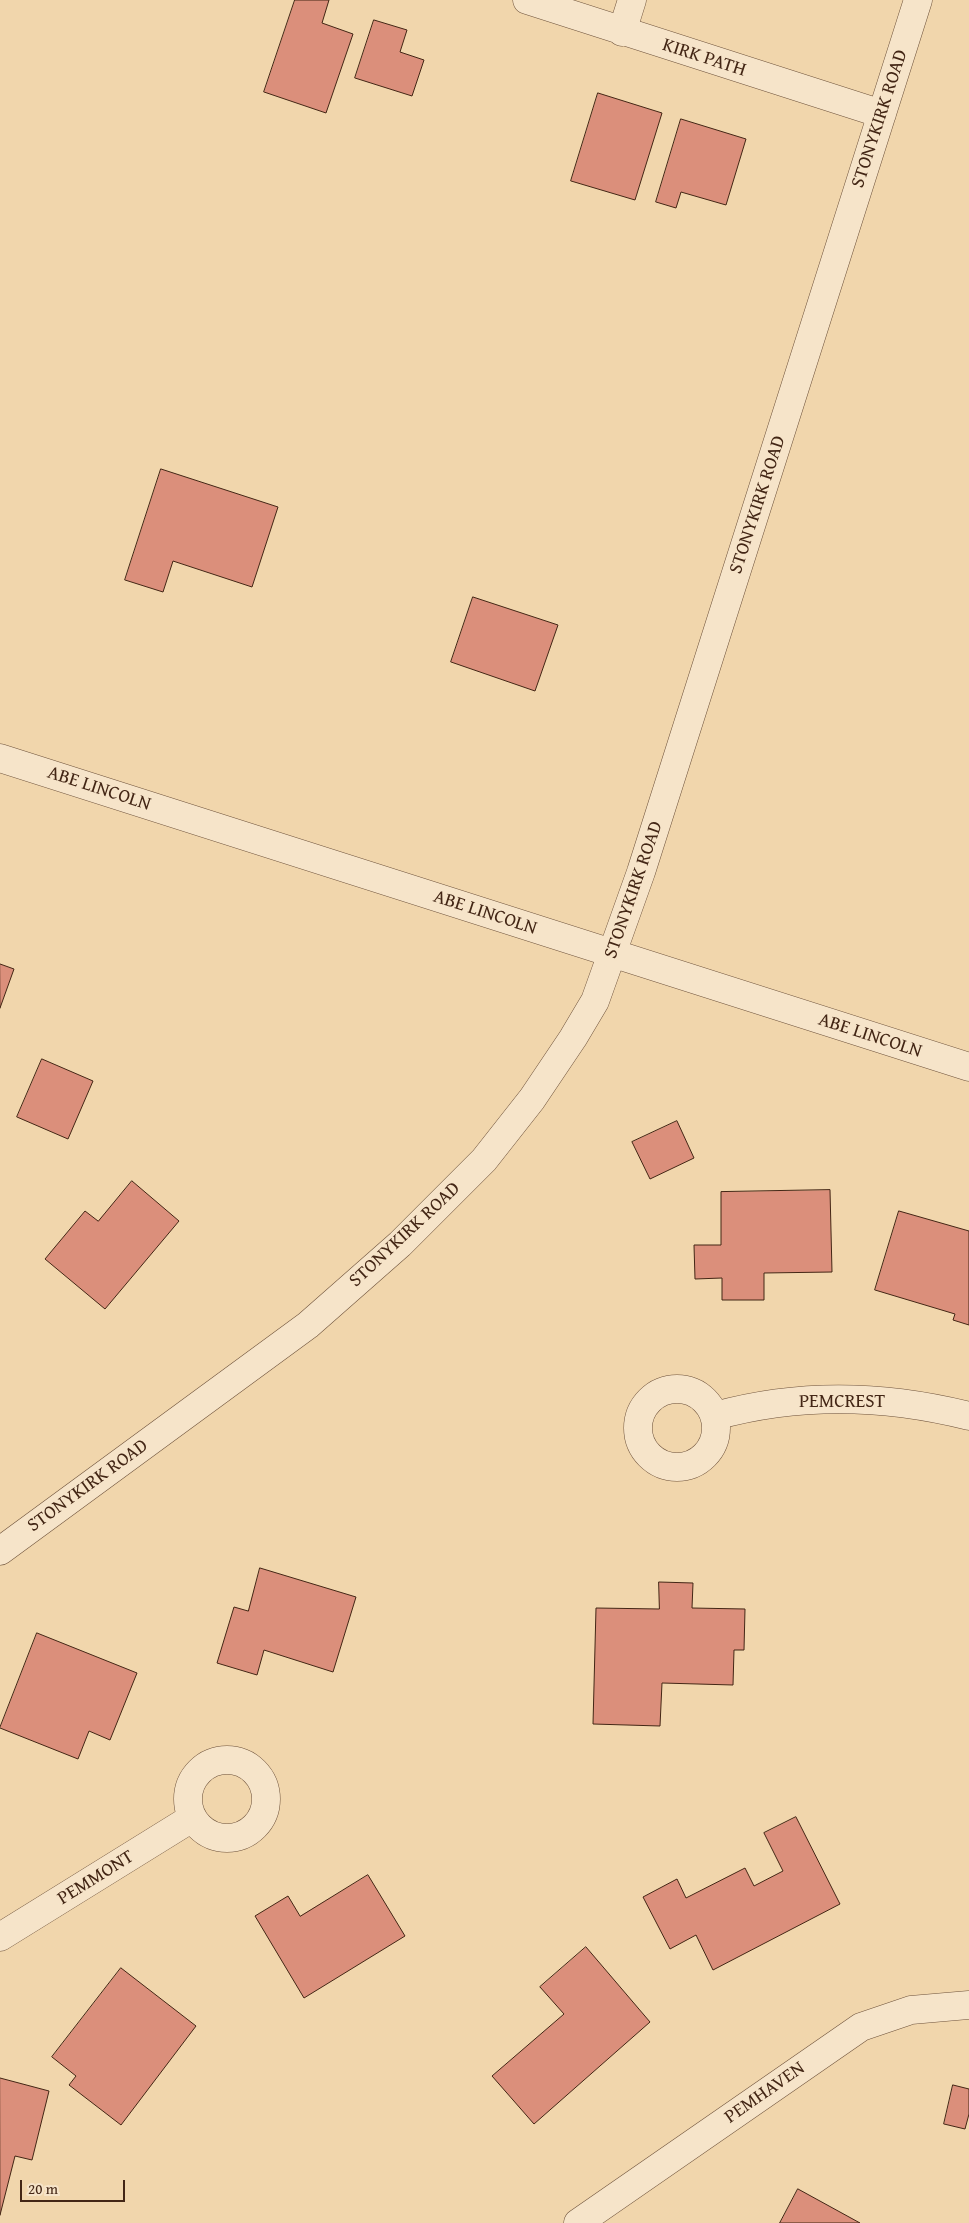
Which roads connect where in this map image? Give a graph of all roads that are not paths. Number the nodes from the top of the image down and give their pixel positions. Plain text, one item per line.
1 (527, 0) edge
2 (632, 0) edge
3 (918, 0) edge
4 (622, 32) junction
5 (882, 114) junction
6 (0, 758) edge
7 (612, 954) junction
8 (969, 1067) edge
9 (715, 1416) dead end
10 (969, 1416) edge
11 (0, 1551) edge
12 (192, 1818) dead end
13 (0, 1937) edge
14 (969, 2005) edge
15 (578, 2223) edge

1 - 4 street, KIRK PATH
2 - 4 street
3 - 5 street, STONYKIRK ROAD
4 - 5 street, KIRK PATH
5 - 7 street, STONYKIRK ROAD
6 - 7 street, ABE LINCOLN
7 - 8 street, ABE LINCOLN
7 - 11 street, STONYKIRK ROAD
9 - 10 street, PEMCREST
12 - 13 street, PEMMONT
14 - 15 street, PEMHAVEN

